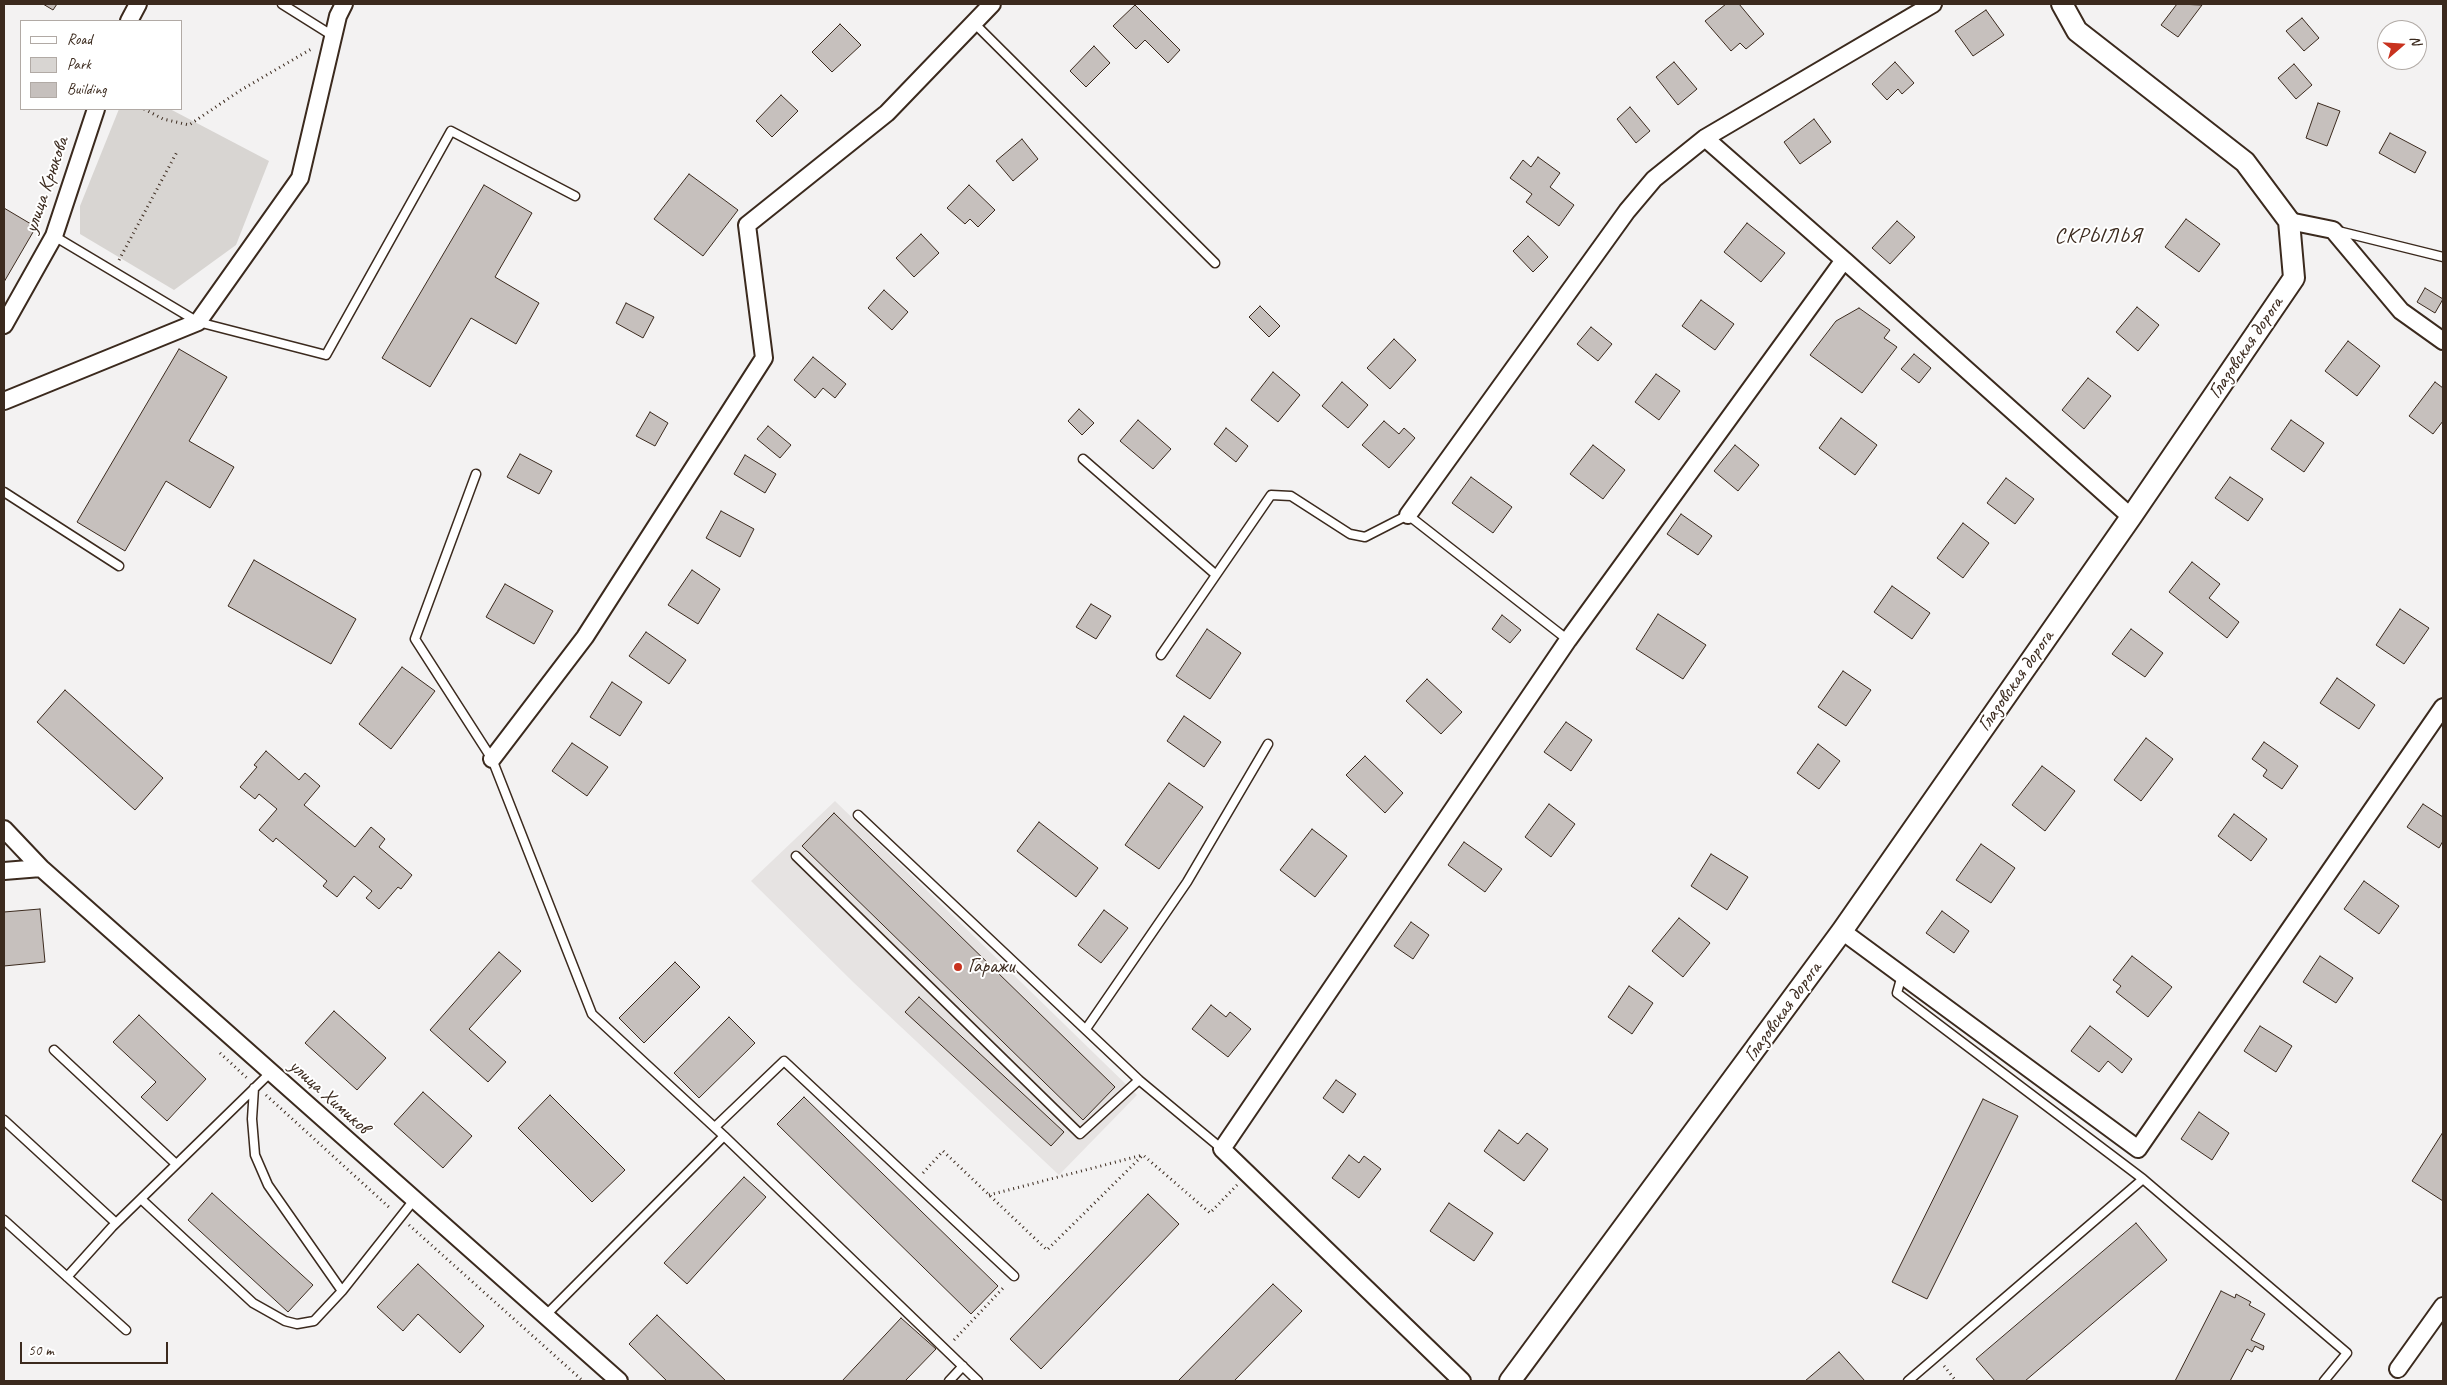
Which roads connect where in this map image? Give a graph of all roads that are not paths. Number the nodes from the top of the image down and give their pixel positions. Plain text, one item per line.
1 (138, 4) edge
2 (282, 4) edge
3 (344, 4) edge
4 (992, 4) edge
5 (1933, 4) edge
6 (2062, 4) edge
7 (130, 20) edge
8 (974, 23) junction
9 (333, 36) junction
10 (96, 110) edge
11 (1705, 138) junction
12 (576, 196) dead end
13 (2289, 221) junction
14 (2333, 230) junction
15 (54, 236) junction
16 (2443, 257) edge
17 (1844, 260) junction
18 (1215, 263) dead end
19 (198, 322) junction
20 (4, 325) edge
21 (2443, 341) edge
22 (4, 402) edge
23 (1083, 459) dead end
24 (476, 474) dead end
25 (4, 492) edge
26 (1408, 515) junction
27 (2131, 517) junction
28 (119, 566) dead end
29 (1216, 574) junction
30 (1568, 640) junction
31 (1161, 655) dead end
32 (2443, 707) edge
33 (1268, 744) dead end
34 (492, 759) junction
35 (858, 815) dead end
36 (4, 829) edge
37 (796, 856) dead end
38 (42, 868) junction
39 (4, 872) edge
40 (1842, 931) junction
41 (1902, 975) junction
42 (1086, 1030) junction
43 (54, 1050) dead end
44 (271, 1072) junction
45 (1139, 1080) junction
46 (255, 1087) junction
47 (4, 1120) edge
48 (715, 1127) junction
49 (724, 1136) junction
50 (1222, 1149) junction
51 (176, 1164) junction
52 (2143, 1179) junction
53 (141, 1198) junction
54 (414, 1200) junction
55 (4, 1220) edge
56 (116, 1223) junction
57 (1014, 1276) road end
58 (67, 1277) junction
59 (342, 1291) junction
60 (2443, 1306) edge
61 (544, 1317) junction
62 (126, 1330) dead end
63 (962, 1366) junction
64 (2398, 1369) dead end
65 (1914, 1378) edge
66 (619, 1381) edge
67 (949, 1381) edge
68 (978, 1381) edge
69 (1462, 1381) edge
70 (1510, 1381) edge
71 (1908, 1381) edge
72 (2324, 1381) edge

1 - 7 street
2 - 9 lane
3 - 9 street
4 - 8 street
5 - 11 street
6 - 13 street
8 - 18 lane
8 - 34 street
9 - 19 street
10 - 15 street, улица Крюкова
11 - 17 street
11 - 26 street
12 - 19 lane
13 - 14 street
13 - 27 street, Глазовская дорога
14 - 16 lane
14 - 21 street
15 - 19 lane
15 - 20 street, улица Крюкова
17 - 27 street
17 - 30 street
19 - 22 street
23 - 29 lane
24 - 34 lane
25 - 28 lane
26 - 29 lane
26 - 30 lane
27 - 40 street, Глазовская дорога
29 - 31 lane
30 - 50 street
32 - 41 street
33 - 42 lane
34 - 48 lane
35 - 42 lane
36 - 38 street, улица Химиков
37 - 45 lane
38 - 39 street
38 - 44 street, улица Химиков
40 - 41 street
40 - 70 street, Глазовская дорога
41 - 52 lane
42 - 45 lane
43 - 51 lane
44 - 46 lane
44 - 54 street, улица Химиков
45 - 50 lane
46 - 51 lane
46 - 59 lane
47 - 56 lane
48 - 49 lane
48 - 57 lane
49 - 61 lane
49 - 63 lane
50 - 69 street
51 - 53 lane
52 - 65 lane
52 - 72 lane
53 - 56 lane
53 - 59 lane
54 - 59 lane
54 - 61 street, улица Химиков
55 - 58 lane
56 - 58 lane
58 - 62 lane
60 - 64 street
61 - 66 street, улица Химиков
63 - 67 lane
63 - 68 lane
65 - 71 lane

